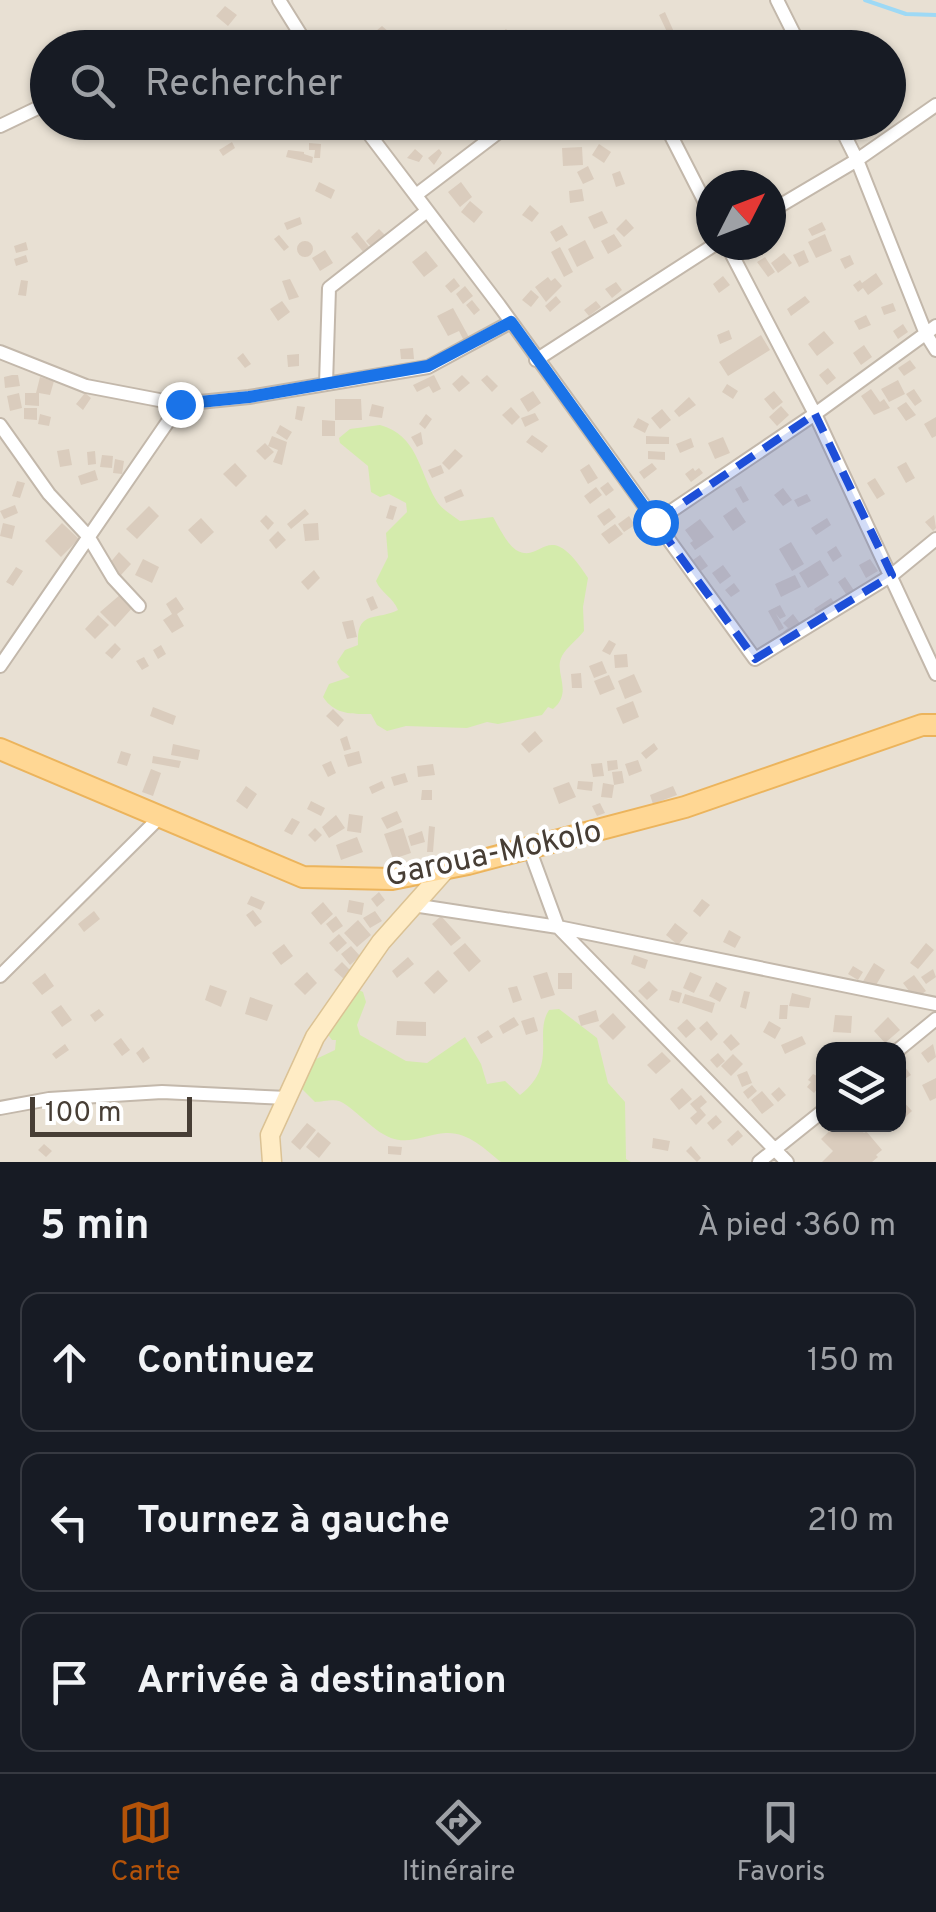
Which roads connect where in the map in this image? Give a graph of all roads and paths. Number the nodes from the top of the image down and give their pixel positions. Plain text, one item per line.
1 (279, 0) edge
2 (778, 0) edge
3 (298, 30) edge
4 (792, 30) edge
5 (936, 105) edge
6 (30, 112) edge
7 (0, 126) edge
8 (906, 126) edge
9 (374, 140) edge
10 (489, 140) edge
11 (673, 140) edge
12 (847, 140) edge
13 (886, 140) edge
14 (857, 160) junction
15 (696, 185) edge
16 (416, 196) junction
17 (786, 201) edge
18 (427, 211) junction
19 (696, 257) edge
20 (735, 260) edge
21 (511, 322) junction
22 (931, 330) edge
23 (936, 350) edge
24 (0, 352) edge
25 (536, 360) junction
26 (326, 384) junction
27 (180, 404) junction
28 (815, 414) junction
29 (0, 426) edge
30 (655, 522) junction
31 (88, 536) junction
32 (936, 539) edge
33 (892, 575) junction
34 (139, 606) dead end
35 (0, 666) edge
36 (936, 674) edge
37 (936, 725) edge
38 (0, 748) edge
39 (159, 818) junction
40 (529, 848) junction
41 (446, 868) junction
42 (414, 905) junction
43 (558, 927) junction
44 (0, 976) edge
45 (936, 1004) edge
46 (936, 1019) edge
47 (906, 1043) edge
48 (286, 1098) junction
49 (0, 1108) edge
50 (816, 1116) edge
51 (775, 1149) junction
52 (272, 1162) edge
53 (759, 1162) edge
54 (787, 1162) edge

1 - 3 street
2 - 4 street
5 - 8 street
6 - 7 street
9 - 16 street
10 - 16 street
11 - 15 street
12 - 14 street
13 - 14 street
14 - 17 street
14 - 22 street
16 - 18 street
18 - 21 street
18 - 26 street
19 - 25 street
20 - 28 street
21 - 25 street
21 - 26 street
22 - 23 street
22 - 28 street
24 - 27 street
25 - 30 street
26 - 27 street
27 - 31 street
28 - 30 street
28 - 33 street
29 - 31 street
30 - 33 street
31 - 34 street
31 - 35 street
32 - 33 street
33 - 36 street
37 - 40 main road, Garoua-Mokolo
38 - 39 main road, Garoua-Mokolo
39 - 41 main road, Garoua-Mokolo
39 - 44 street
40 - 41 main road, Garoua-Mokolo
40 - 43 street
41 - 42 street
42 - 43 street
42 - 48 street
43 - 45 street
43 - 51 street
46 - 47 street
48 - 49 street
48 - 52 street
50 - 51 street
51 - 53 street
51 - 54 street

